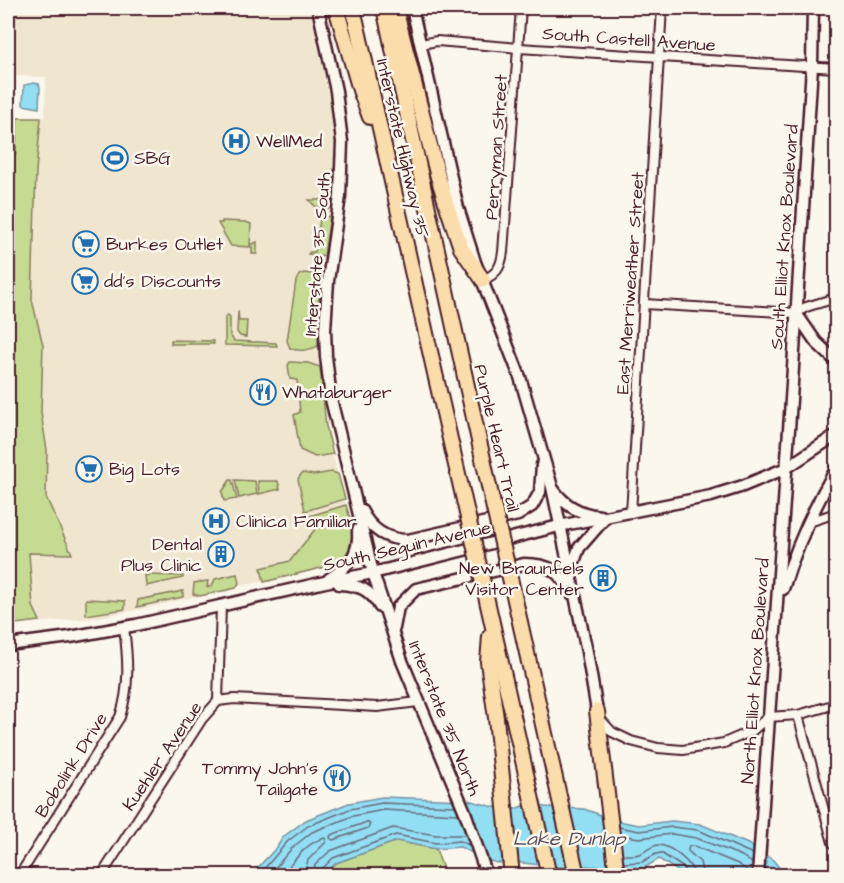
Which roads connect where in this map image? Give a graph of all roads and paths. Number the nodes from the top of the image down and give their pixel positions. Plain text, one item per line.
1 (318, 8) edge
2 (336, 8) edge
3 (353, 8) edge
4 (384, 8) edge
5 (395, 8) edge
6 (412, 8) edge
7 (521, 8) edge
8 (662, 8) edge
9 (813, 8) edge
10 (421, 44) junction
11 (519, 48) junction
12 (660, 56) junction
13 (812, 66) junction
14 (837, 68) edge
15 (387, 158) junction
16 (483, 280) junction
17 (837, 298) edge
18 (644, 304) junction
19 (796, 313) junction
20 (837, 361) edge
21 (837, 435) edge
22 (542, 449) junction
23 (786, 468) junction
24 (837, 469) edge
25 (552, 487) junction
26 (355, 500) junction
27 (631, 513) junction
28 (837, 513) edge
29 (607, 516) junction
30 (809, 522) junction
31 (559, 526) junction
32 (373, 573) junction
33 (570, 573) junction
34 (325, 582) junction
35 (576, 601) junction
36 (221, 606) junction
37 (777, 607) junction
38 (491, 620) junction
39 (124, 627) junction
40 (394, 634) junction
41 (8, 645) edge
42 (218, 701) junction
43 (418, 702) junction
44 (837, 704) edge
45 (597, 711) junction
46 (798, 715) junction
47 (768, 717) junction
48 (833, 843) dead end
49 (19, 876) edge
50 (101, 876) edge
51 (487, 876) edge
52 (512, 876) edge
53 (549, 876) edge
54 (577, 876) edge
55 (617, 876) edge
56 (758, 876) edge

1 - 26 main road, Interstate 35 South
2 - 15 highway
3 - 15 highway, Interstate Highway 35
4 - 54 highway, Purple Heart Trail, bridge
5 - 16 highway
6 - 10 main road
7 - 11 street, Perryman Street
8 - 12 street, East Merriweather Street
9 - 13 main road, South Elliot Knox Boulevard
10 - 11 street, South Castell Avenue
10 - 16 main road
11 - 12 street, South Castell Avenue
11 - 16 street, Perryman Street
12 - 13 street, South Castell Avenue
12 - 18 street, East Merriweather Street
13 - 14 street, South Castell Avenue
13 - 19 main road, South Elliot Knox Boulevard
15 - 38 highway, Interstate Highway 35, bridge
16 - 22 main road
17 - 19 street
18 - 19 street
18 - 27 street, East Merriweather Street
19 - 20 main road
19 - 23 main road, South Elliot Knox Boulevard
21 - 23 main road, South Seguin Avenue
22 - 25 main road
22 - 26 main road
23 - 27 main road, South Seguin Avenue
23 - 37 main road, North Elliot Knox Boulevard
24 - 30 main road
25 - 29 main road
25 - 31 main road
26 - 32 main road, Interstate 35 South
26 - 34 main road
27 - 29 main road, South Seguin Avenue
28 - 30 street
29 - 31 main road, South Seguin Avenue
29 - 33 main road
30 - 37 main road
31 - 32 main road, South Seguin Avenue
31 - 33 main road
32 - 34 main road, South Seguin Avenue
32 - 40 main road, Interstate 35 North
33 - 35 main road
34 - 36 main road, South Seguin Avenue
34 - 40 main road
35 - 40 main road
35 - 45 main road
36 - 39 main road, South Seguin Avenue
36 - 42 street
37 - 47 main road, North Elliot Knox Boulevard
38 - 52 highway
38 - 53 highway
39 - 41 main road, South Seguin Avenue
39 - 49 street, Bobolink Drive
40 - 43 main road, Interstate 35 North
42 - 43 street, Kuehler Avenue
42 - 50 street, Kuehler Avenue
43 - 51 main road, Interstate 35 North
44 - 46 street
45 - 47 street
45 - 55 highway
46 - 47 street
46 - 48 street
47 - 56 main road, North Elliot Knox Boulevard

